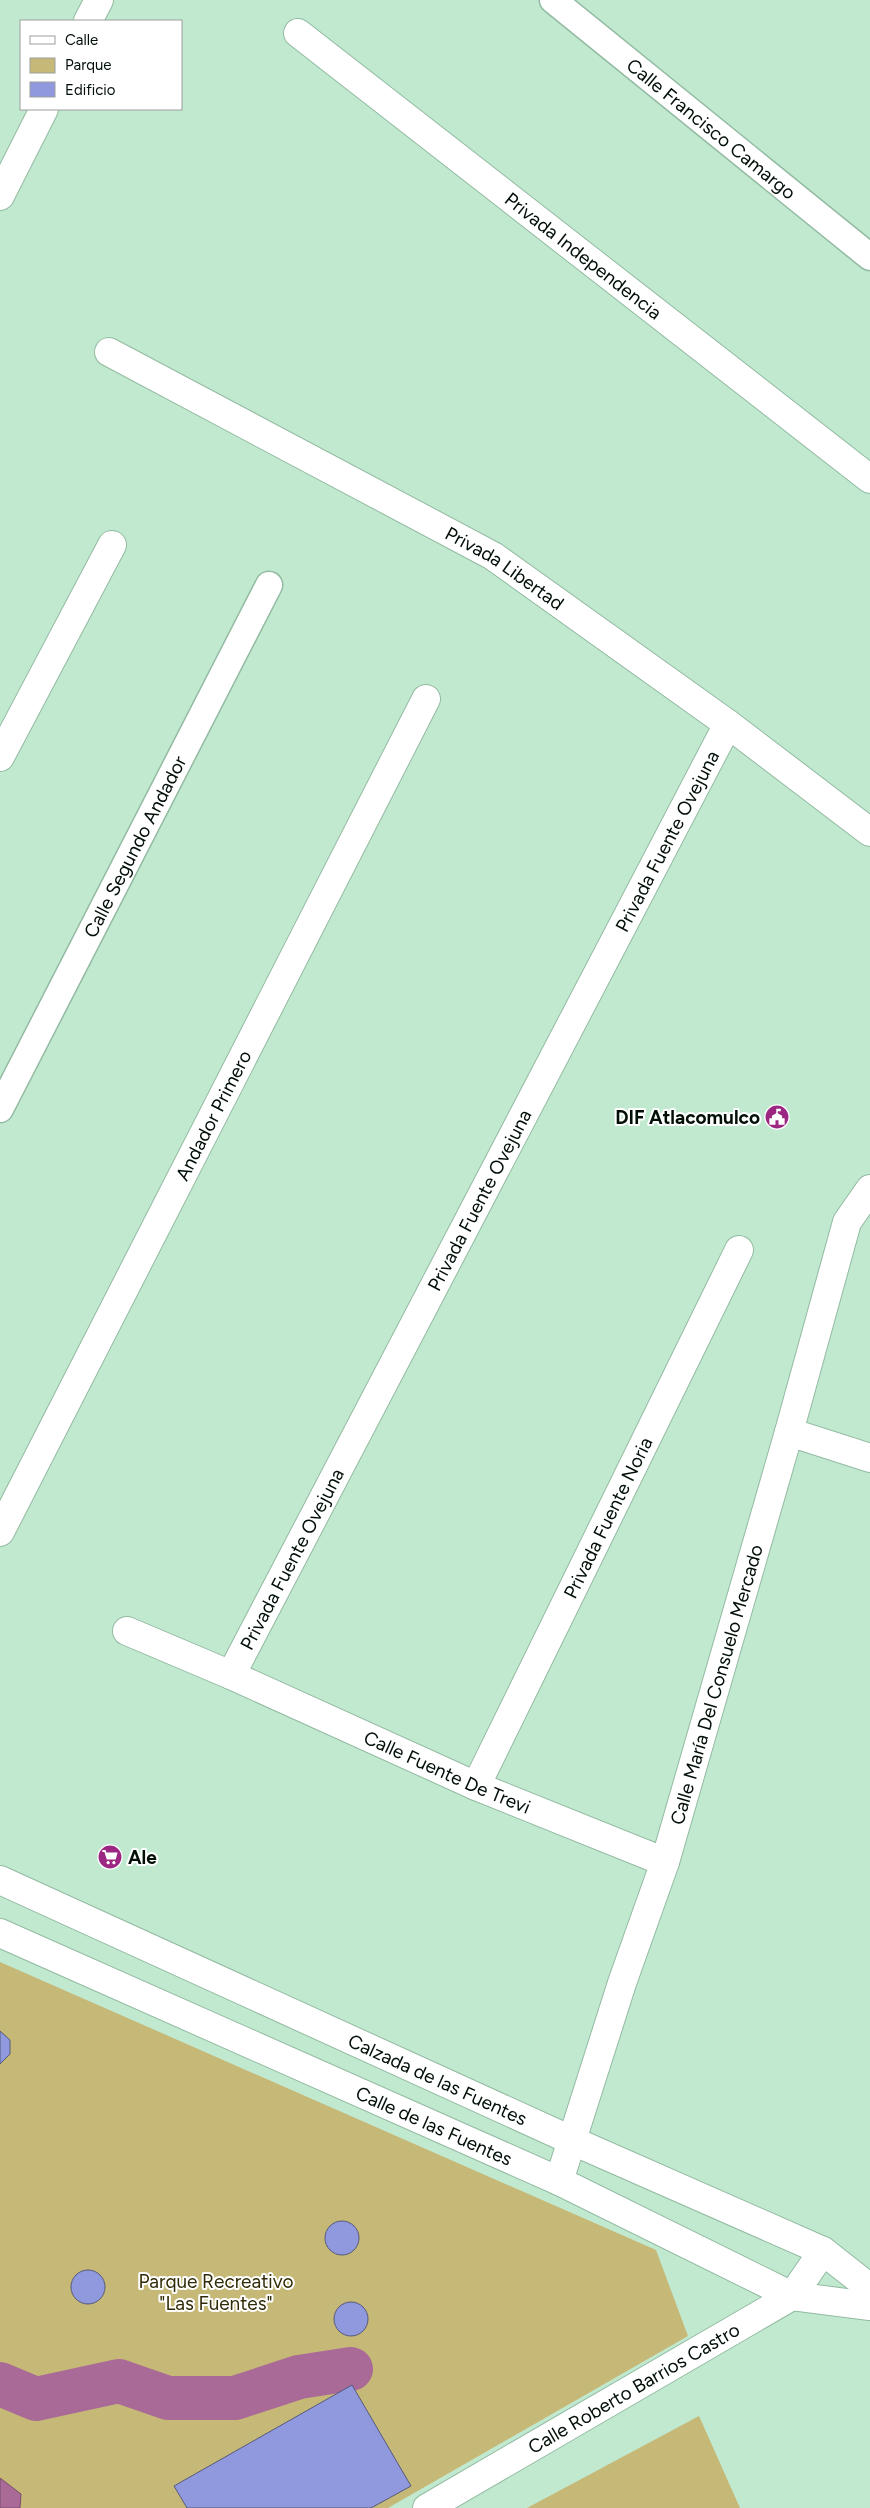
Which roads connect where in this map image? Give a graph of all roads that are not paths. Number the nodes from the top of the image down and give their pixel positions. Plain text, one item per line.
1 (99, 0) edge
2 (553, 0) edge
3 (89, 20) edge
4 (298, 33) dead end
5 (43, 110) edge
6 (0, 196) edge
7 (870, 257) edge
8 (109, 352) dead end
9 (870, 479) edge
10 (112, 544) dead end
11 (269, 585) dead end
12 (426, 699) dead end
13 (728, 724) junction
14 (0, 757) edge
15 (870, 832) edge
16 (0, 1109) edge
17 (870, 1188) edge
18 (739, 1250) dead end
19 (789, 1432) junction
20 (870, 1458) edge
21 (0, 1532) edge
22 (127, 1632) dead end
23 (231, 1675) junction
24 (476, 1786) junction
25 (665, 1862) junction
26 (0, 1880) edge
27 (0, 1933) edge
28 (573, 2141) junction
29 (559, 2181) junction
30 (823, 2251) junction
31 (870, 2288) edge
32 (792, 2296) junction
33 (870, 2306) edge
34 (428, 2508) edge

1 - 3 street
2 - 7 street, Calle Francisco Camargo
4 - 9 street, Privada Independencia
5 - 6 street
8 - 13 street, Privada Libertad
10 - 14 street
11 - 16 street, Calle Segundo Andador
12 - 21 street, Andador Primero
13 - 15 street, Privada Libertad
13 - 23 street, Privada Fuente Ovejuna
17 - 19 street, Calle María Del Consuelo Mercado
18 - 24 street, Privada Fuente Noria
19 - 20 street
19 - 25 street, Calle María Del Consuelo Mercado
22 - 23 street, Calle Fuente De Trevi
23 - 24 street, Calle Fuente De Trevi
24 - 25 street, Calle Fuente De Trevi
25 - 28 street, Calle María Del Consuelo Mercado
26 - 28 street, Calzada de las Fuentes
27 - 29 street, Calle de las Fuentes
28 - 29 street, Calle María Del Consuelo Mercado
28 - 30 street, Calzada de las Fuentes
29 - 32 street, Calle de las Fuentes
30 - 31 street, Calzada de las Fuentes
30 - 32 street, Calle Roberto Barrios Castro
32 - 33 street, Calle de las Fuentes
32 - 34 street, Calle Roberto Barrios Castro

